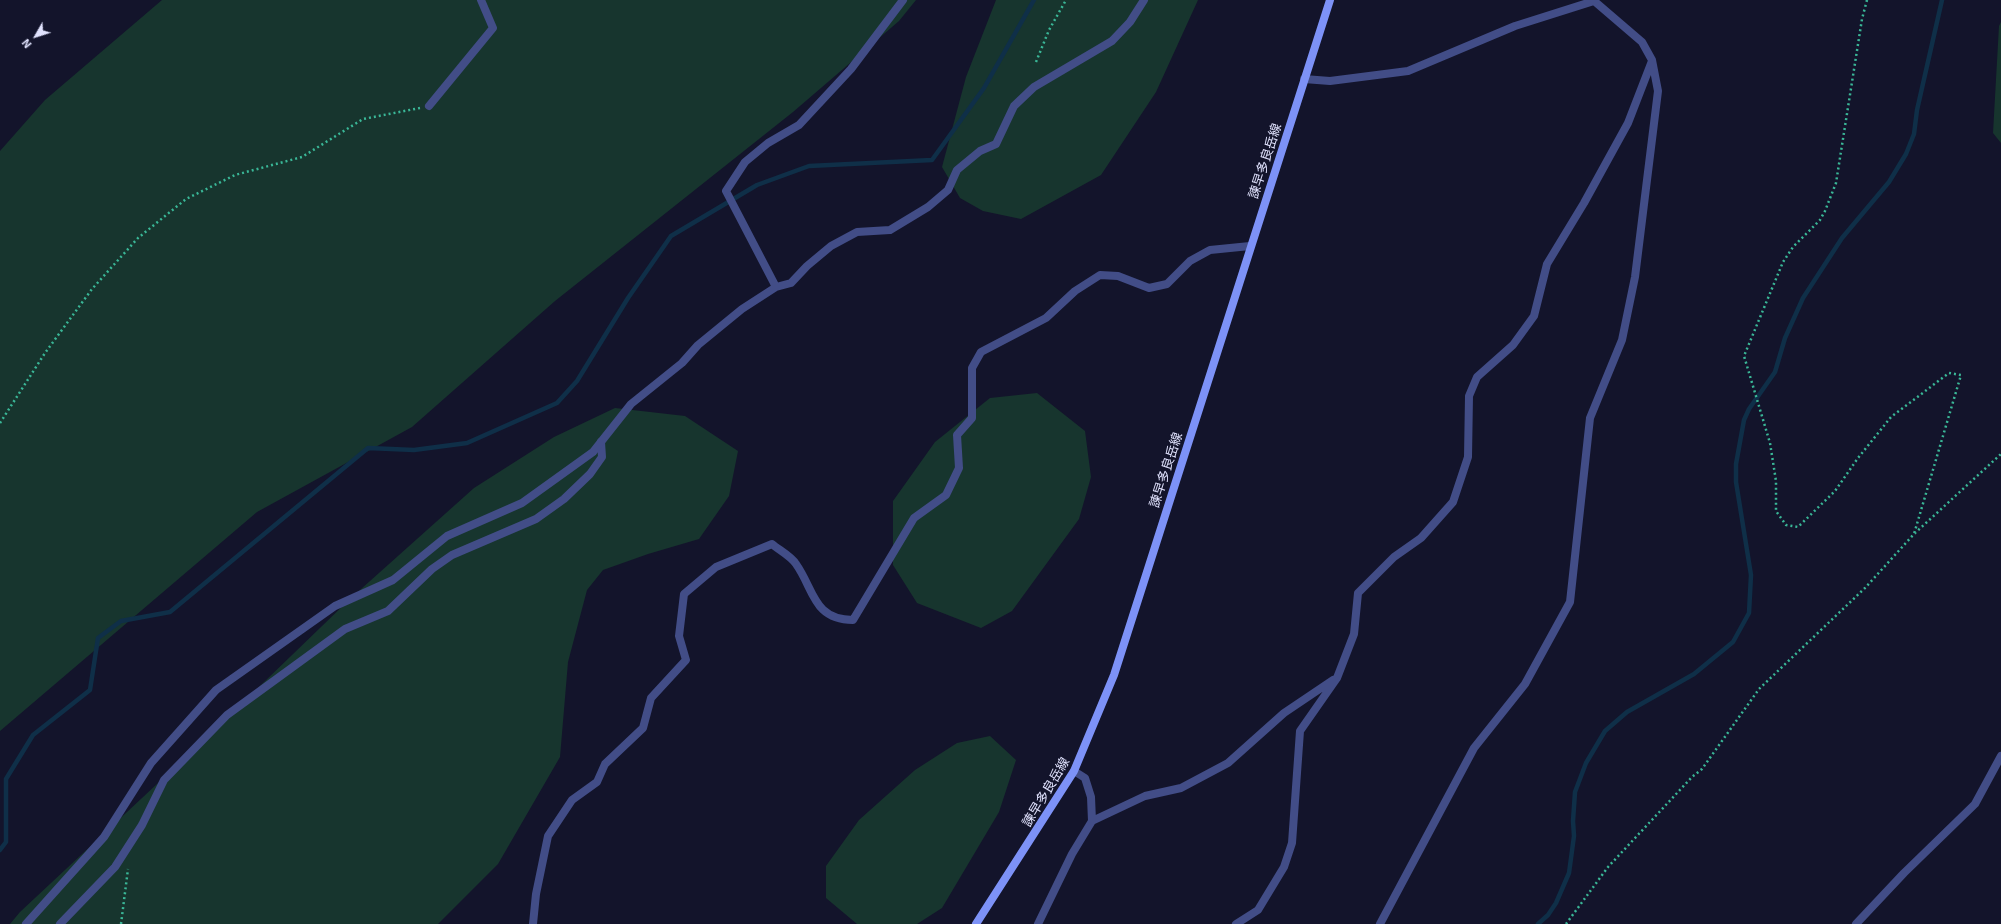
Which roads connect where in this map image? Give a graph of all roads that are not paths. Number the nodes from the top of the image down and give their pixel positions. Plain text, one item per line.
1 (481, 0) edge
2 (903, 0) edge
3 (1144, 0) edge
4 (1330, 0) edge
5 (1594, 1) edge
6 (1652, 60) junction
7 (1304, 79) junction
8 (428, 106) road end
9 (1250, 246) junction
10 (776, 287) junction
11 (601, 442) junction
12 (1337, 678) junction
13 (2001, 756) edge
14 (1074, 771) junction
15 (1092, 821) junction
16 (26, 924) edge
17 (60, 924) edge
18 (534, 924) edge
19 (976, 924) edge
20 (1038, 924) edge
21 (1236, 924) edge
22 (1380, 924) edge
23 (1856, 924) edge

1 - 8 street
2 - 10 street
3 - 10 street
4 - 7 main road, 諫早多良岳線
5 - 6 street
5 - 7 street
6 - 12 street
6 - 22 street
7 - 9 main road, 諫早多良岳線
9 - 14 main road, 諫早多良岳線
9 - 18 street
10 - 11 street
11 - 16 street
11 - 17 street
12 - 15 street
12 - 21 street
13 - 23 street
14 - 15 street
14 - 19 main road, 諫早多良岳線
15 - 20 street

